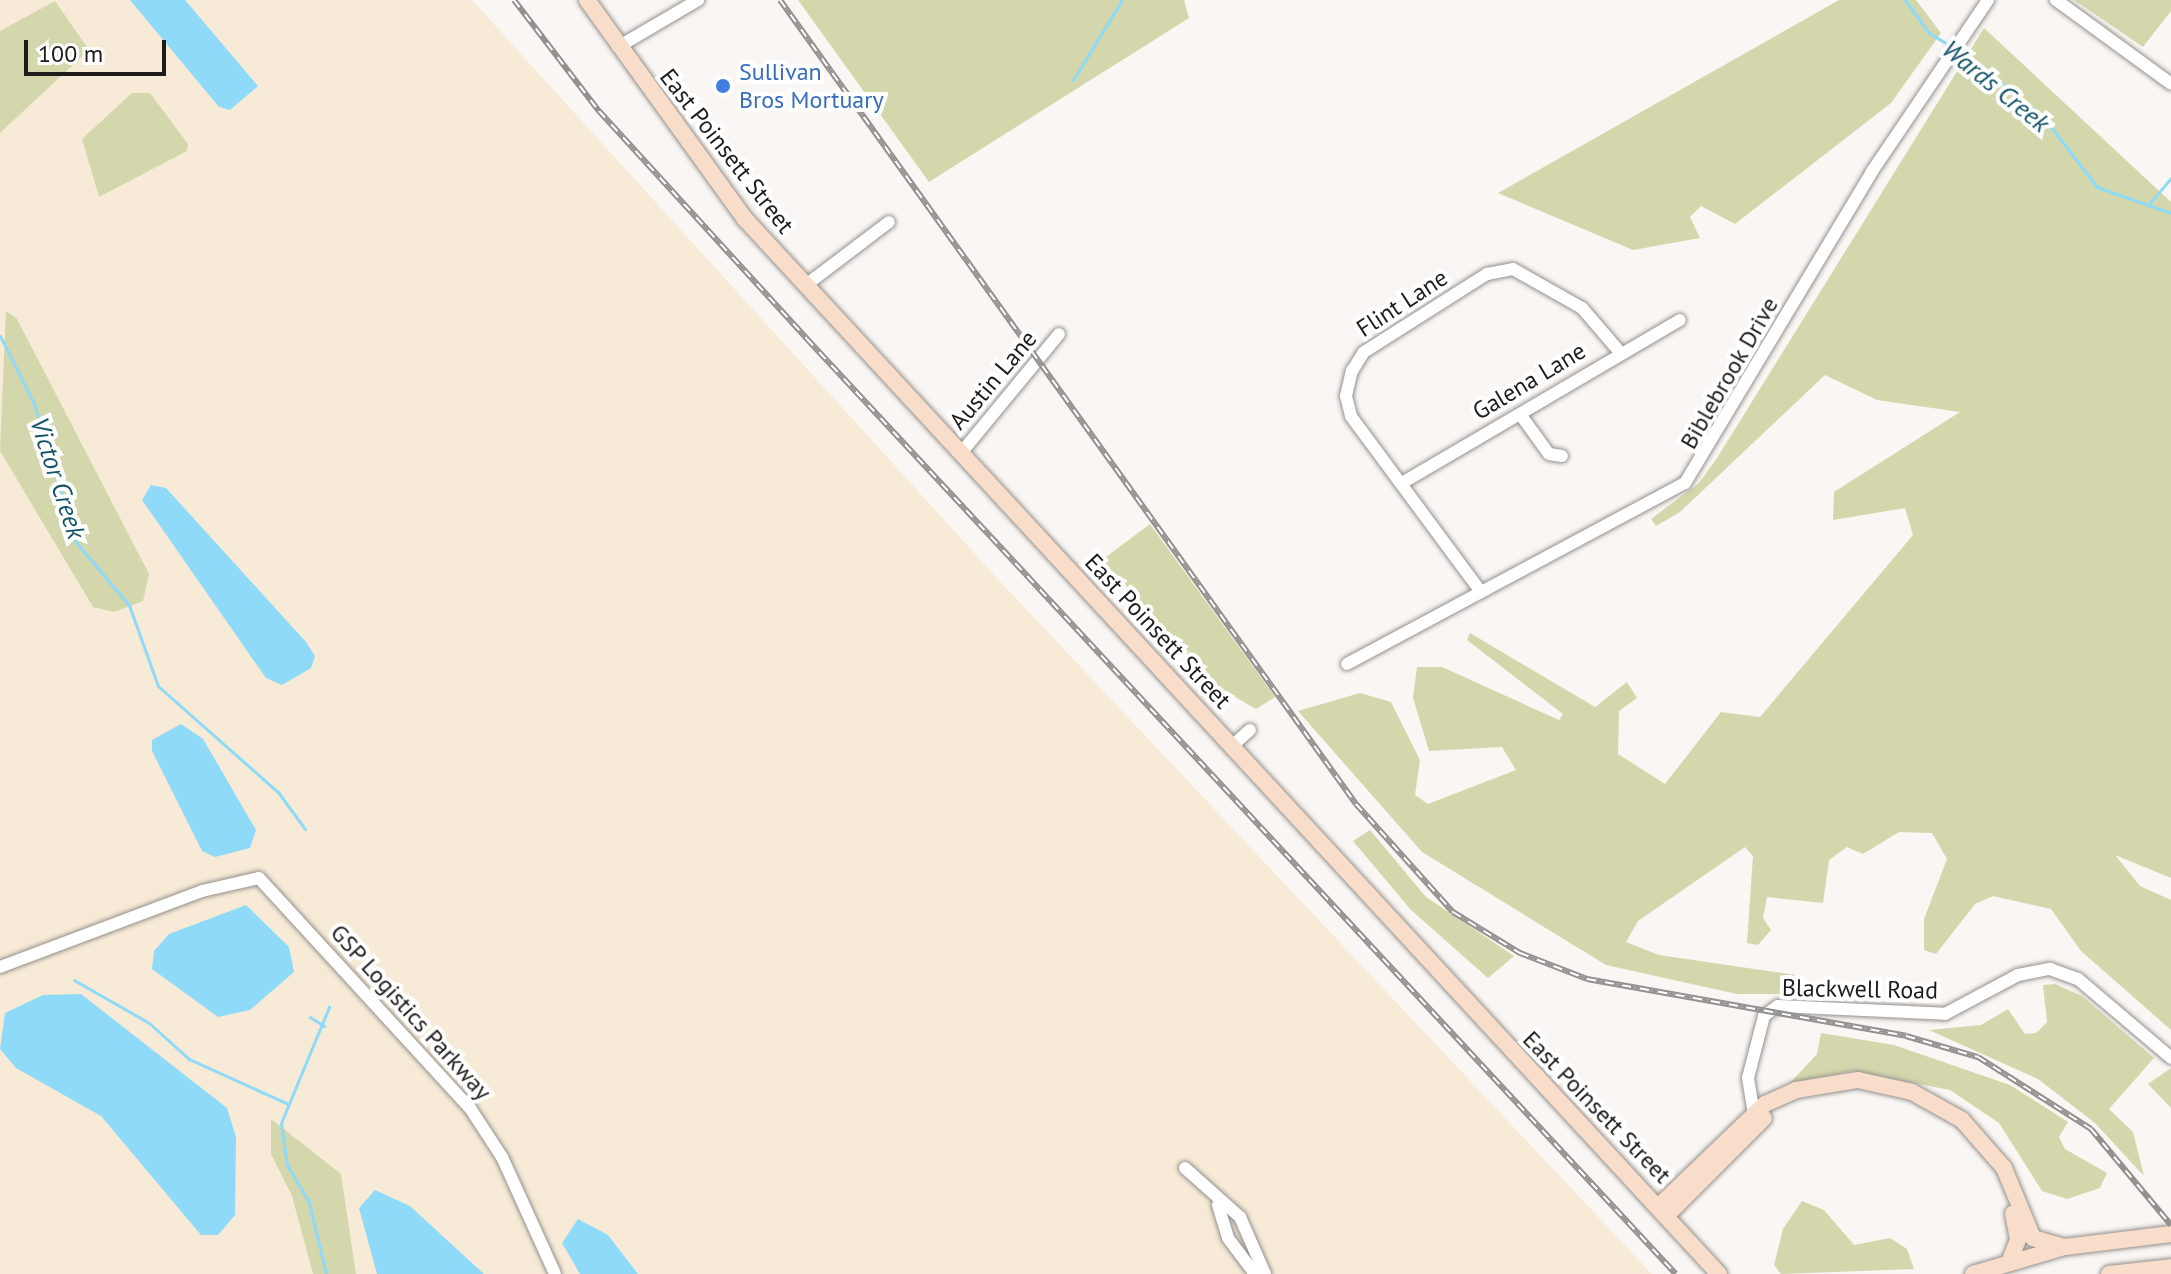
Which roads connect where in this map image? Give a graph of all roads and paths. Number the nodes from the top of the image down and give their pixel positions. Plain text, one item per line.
1 (587, 0) edge
2 (698, 0) edge
3 (1988, 0) edge
4 (2056, 0) edge
5 (618, 47) junction
6 (2171, 84) edge
7 (889, 222) dead end
8 (806, 285) junction
9 (1680, 320) dead end
10 (1059, 334) dead end
11 (1619, 351) junction
12 (1520, 414) junction
13 (961, 453) junction
14 (1562, 456) dead end
15 (1402, 483) junction
16 (1481, 592) junction
17 (1347, 664) dead end
18 (1250, 730) dead end
19 (1232, 746) junction
20 (0, 967) edge
21 (2171, 1058) edge
22 (1754, 1118) junction
23 (1185, 1168) dead end
24 (1218, 1205) junction
25 (1663, 1211) junction
26 (2171, 1234) edge
27 (2065, 1247) junction
28 (2009, 1263) junction
29 (2171, 1267) edge
30 (555, 1274) edge
31 (1255, 1274) edge
32 (1265, 1274) edge
33 (1719, 1274) edge
34 (1973, 1274) edge
35 (2109, 1274) edge

1 - 5 main road, East Poinsett Street
2 - 5 street
3 - 16 street, Biblebrook Drive
4 - 6 street
5 - 8 main road, East Poinsett Street
7 - 8 street
8 - 13 main road, East Poinsett Street
9 - 11 street, Galena Lane
10 - 13 street, Austin Lane
11 - 12 street, Galena Lane
11 - 15 street, Flint Lane
12 - 14 street
12 - 15 street, Galena Lane
13 - 19 main road, East Poinsett Street
15 - 16 street, Flint Lane
16 - 17 street, Biblebrook Drive
18 - 19 street
19 - 25 main road, East Poinsett Street
20 - 30 street, GSP Logistics Parkway
21 - 22 street, Blackwell Road
22 - 25 main road
22 - 27 main road
22 - 28 main road
23 - 24 street
24 - 31 street
24 - 32 street
25 - 33 main road, East Poinsett Street
26 - 27 main road
27 - 28 main road
28 - 34 main road
29 - 35 main road

